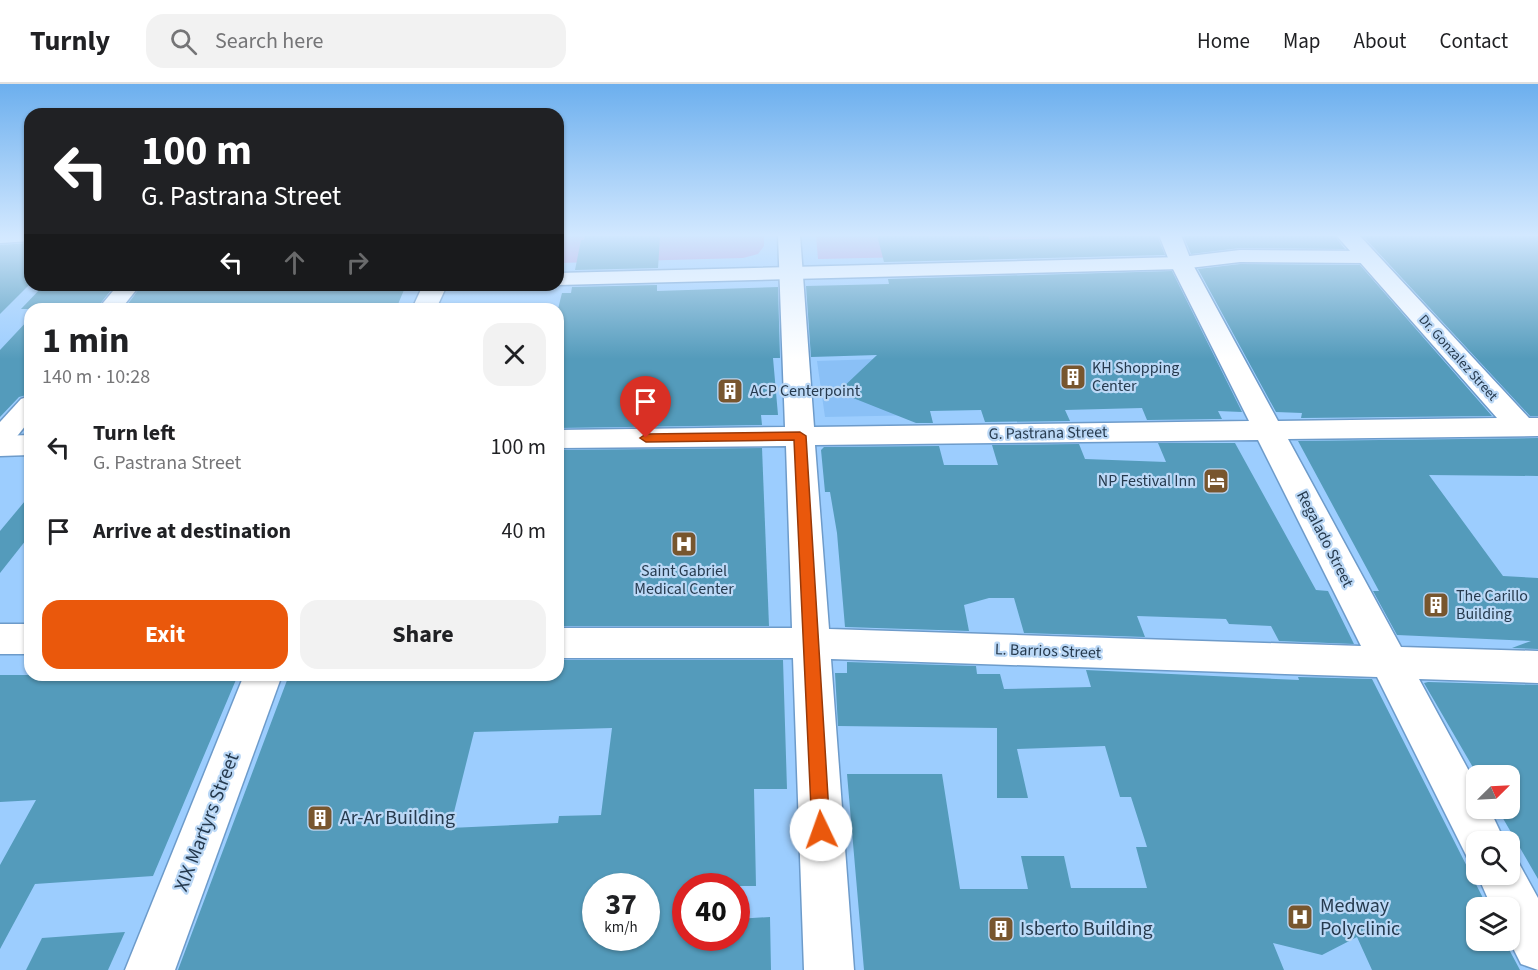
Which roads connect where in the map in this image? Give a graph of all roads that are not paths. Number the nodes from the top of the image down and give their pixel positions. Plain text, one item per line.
1 (646, 276) edge
2 (791, 276) edge
3 (1189, 276) edge
4 (1386, 276) edge
5 (564, 279) edge
6 (124, 291) edge
7 (114, 303) edge
8 (24, 411) edge
9 (1530, 427) edge
10 (1269, 430) junction
11 (800, 436) junction
12 (0, 439) edge
13 (564, 439) edge
14 (24, 445) edge
15 (0, 446) edge
16 (0, 639) edge
17 (24, 639) edge
18 (564, 643) edge
19 (811, 643) junction
20 (1390, 663) junction
21 (1538, 667) edge
22 (261, 681) edge
23 (1477, 831) edge
24 (1506, 885) edge
25 (1538, 947) edge
26 (150, 970) edge
27 (829, 970) edge

1 - 5 street
2 - 11 street
3 - 10 street, Regalado Street
4 - 9 street, Dr. Gonzalez Street
6 - 7 street
8 - 12 street
9 - 10 street, G. Pastrana Street
10 - 11 street, G. Pastrana Street
10 - 20 street, Regalado Street
11 - 13 street, G. Pastrana Street
11 - 19 street
14 - 15 street
16 - 17 street
18 - 19 street, L. Barrios Street
19 - 20 street, L. Barrios Street
19 - 27 street
20 - 21 street, L. Barrios Street
20 - 23 street, Regalado Street
22 - 26 street, XIX Martyrs Street
24 - 25 street

